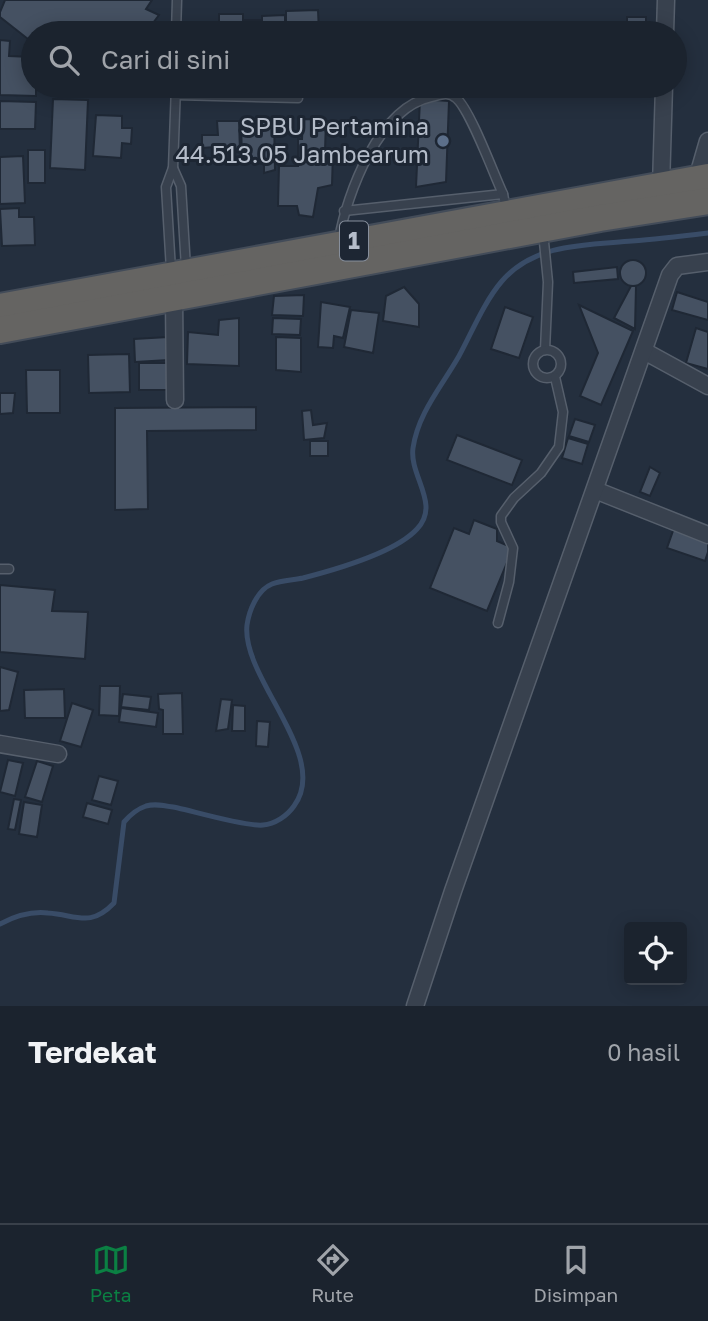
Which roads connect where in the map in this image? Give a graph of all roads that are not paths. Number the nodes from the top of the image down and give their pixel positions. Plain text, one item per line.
1 (177, 0) edge
2 (666, 0) edge
3 (176, 21) edge
4 (665, 21) edge
5 (176, 98) edge
6 (423, 98) edge
7 (457, 98) edge
8 (664, 98) edge
9 (708, 141) edge
10 (173, 167) junction
11 (661, 186) junction
12 (704, 186) edge
13 (344, 211) junction
14 (507, 214) junction
15 (544, 236) junction
16 (340, 255) junction
17 (708, 262) edge
18 (180, 285) junction
19 (0, 307) edge
20 (0, 330) edge
21 (545, 350) junction
22 (644, 351) junction
23 (555, 377) junction
24 (708, 386) edge
25 (175, 400) dead end
26 (595, 490) junction
27 (708, 535) edge
28 (498, 622) dead end
29 (0, 744) edge
30 (58, 754) dead end
31 (415, 1006) edge

1 - 3 lane
2 - 4 street
5 - 10 lane
6 - 13 lane
7 - 14 lane
8 - 11 street
9 - 12 street
10 - 18 lane
10 - 18 lane
11 - 12 highway, 1
11 - 14 highway, 1
12 - 15 highway, 1
13 - 14 lane
13 - 16 lane
14 - 15 highway, 1
14 - 16 highway, 1
15 - 21 lane
16 - 18 highway, 1
17 - 22 street
18 - 19 highway, 1
18 - 20 highway, 1
18 - 25 street
21 - 23 lane
21 - 23 lane
22 - 24 street
22 - 26 street
23 - 28 lane
26 - 27 street
26 - 31 street
29 - 30 street

